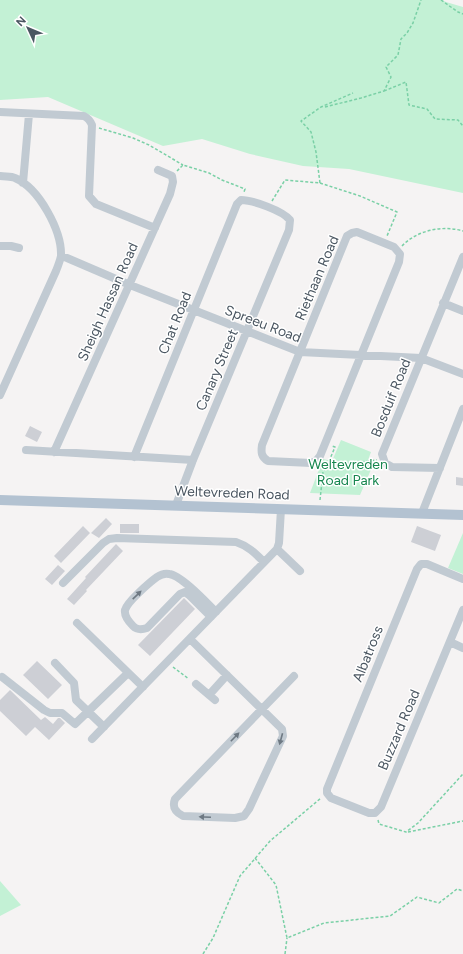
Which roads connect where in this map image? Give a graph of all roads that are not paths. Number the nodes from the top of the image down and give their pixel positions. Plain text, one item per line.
1 (0, 112) edge
2 (29, 114) junction
3 (158, 170) dead end
4 (0, 176) edge
5 (23, 183) junction
6 (291, 224) joint
7 (155, 228) junction
8 (0, 246) edge
9 (19, 248) dead end
10 (61, 256) junction
11 (463, 258) edge
12 (130, 285) junction
13 (444, 303) junction
14 (194, 310) junction
15 (463, 311) edge
16 (247, 332) junction
17 (300, 352) junction
18 (361, 356) junction
19 (421, 358) junction
20 (463, 374) edge
21 (3, 381) edge
22 (0, 395) edge
23 (463, 409) edge
24 (26, 450) dead end
25 (54, 452) junction
26 (134, 457) junction
27 (193, 460) junction
28 (440, 468) junction
29 (0, 500) edge
30 (176, 505) junction
31 (281, 509) junction
32 (422, 513) junction
33 (463, 515) edge
34 (277, 549) junction
35 (264, 562) junction
36 (300, 571) dead end
37 (463, 579) edge
38 (63, 583) dead end
39 (463, 610) edge
40 (213, 614) junction
41 (77, 623) dead end
42 (190, 639) junction
43 (450, 642) junction
44 (463, 648) edge
45 (56, 663) dead end
46 (128, 672) junction
47 (227, 675) junction
48 (294, 676) dead end
49 (2, 677) dead end
50 (196, 684) road end
51 (143, 687) junction
52 (262, 709) junction
53 (88, 712) junction
54 (104, 727) junction
55 (92, 739) dead end
56 (375, 812) joint

1 - 2 street
2 - 5 street
2 - 7 street
3 - 7 street, Sheigh Hassan Road
4 - 5 street
5 - 10 street
6 - 14 street, Chat Road
6 - 16 street, Canary Street
7 - 12 street, Sheigh Hassan Road
8 - 9 street
10 - 12 street, Spreeu Road
10 - 21 street
11 - 13 street
12 - 14 street, Spreeu Road
12 - 25 street, Sheigh Hassan Road
13 - 15 street
13 - 19 street
14 - 16 street, Spreeu Road
14 - 26 street, Chat Road
16 - 17 street, Spreeu Road
16 - 27 street, Canary Street
17 - 18 street, Spreeu Road
17 - 18 street, Riethaan Road
17 - 18 street, Riethaan Road
18 - 19 street, Spreeu Road
19 - 20 street, Spreeu Road
19 - 28 street, Bosduif Road
21 - 22 street
23 - 28 street
24 - 25 street
25 - 26 street
26 - 27 street
27 - 30 street, Canary Street
28 - 32 street
29 - 30 main road, Weltevreden Road
30 - 31 main road, Weltevreden Road
31 - 32 main road, Weltevreden Road
31 - 34 street
32 - 33 main road, Weltevreden Road
34 - 35 street
34 - 36 street
35 - 38 street
35 - 40 street
37 - 56 street, Albatross
39 - 43 street, Buzzard Road
40 -> 40 street
40 - 42 street
41 - 46 street
42 - 47 street
42 - 51 street
43 - 44 street
43 - 56 street, Buzzard Road
45 - 53 street
46 - 51 street
46 - 53 street
47 - 50 street
47 - 52 street
48 - 52 street
49 - 53 street
51 - 54 street
52 -> 52 street
53 - 54 street
54 - 55 street

